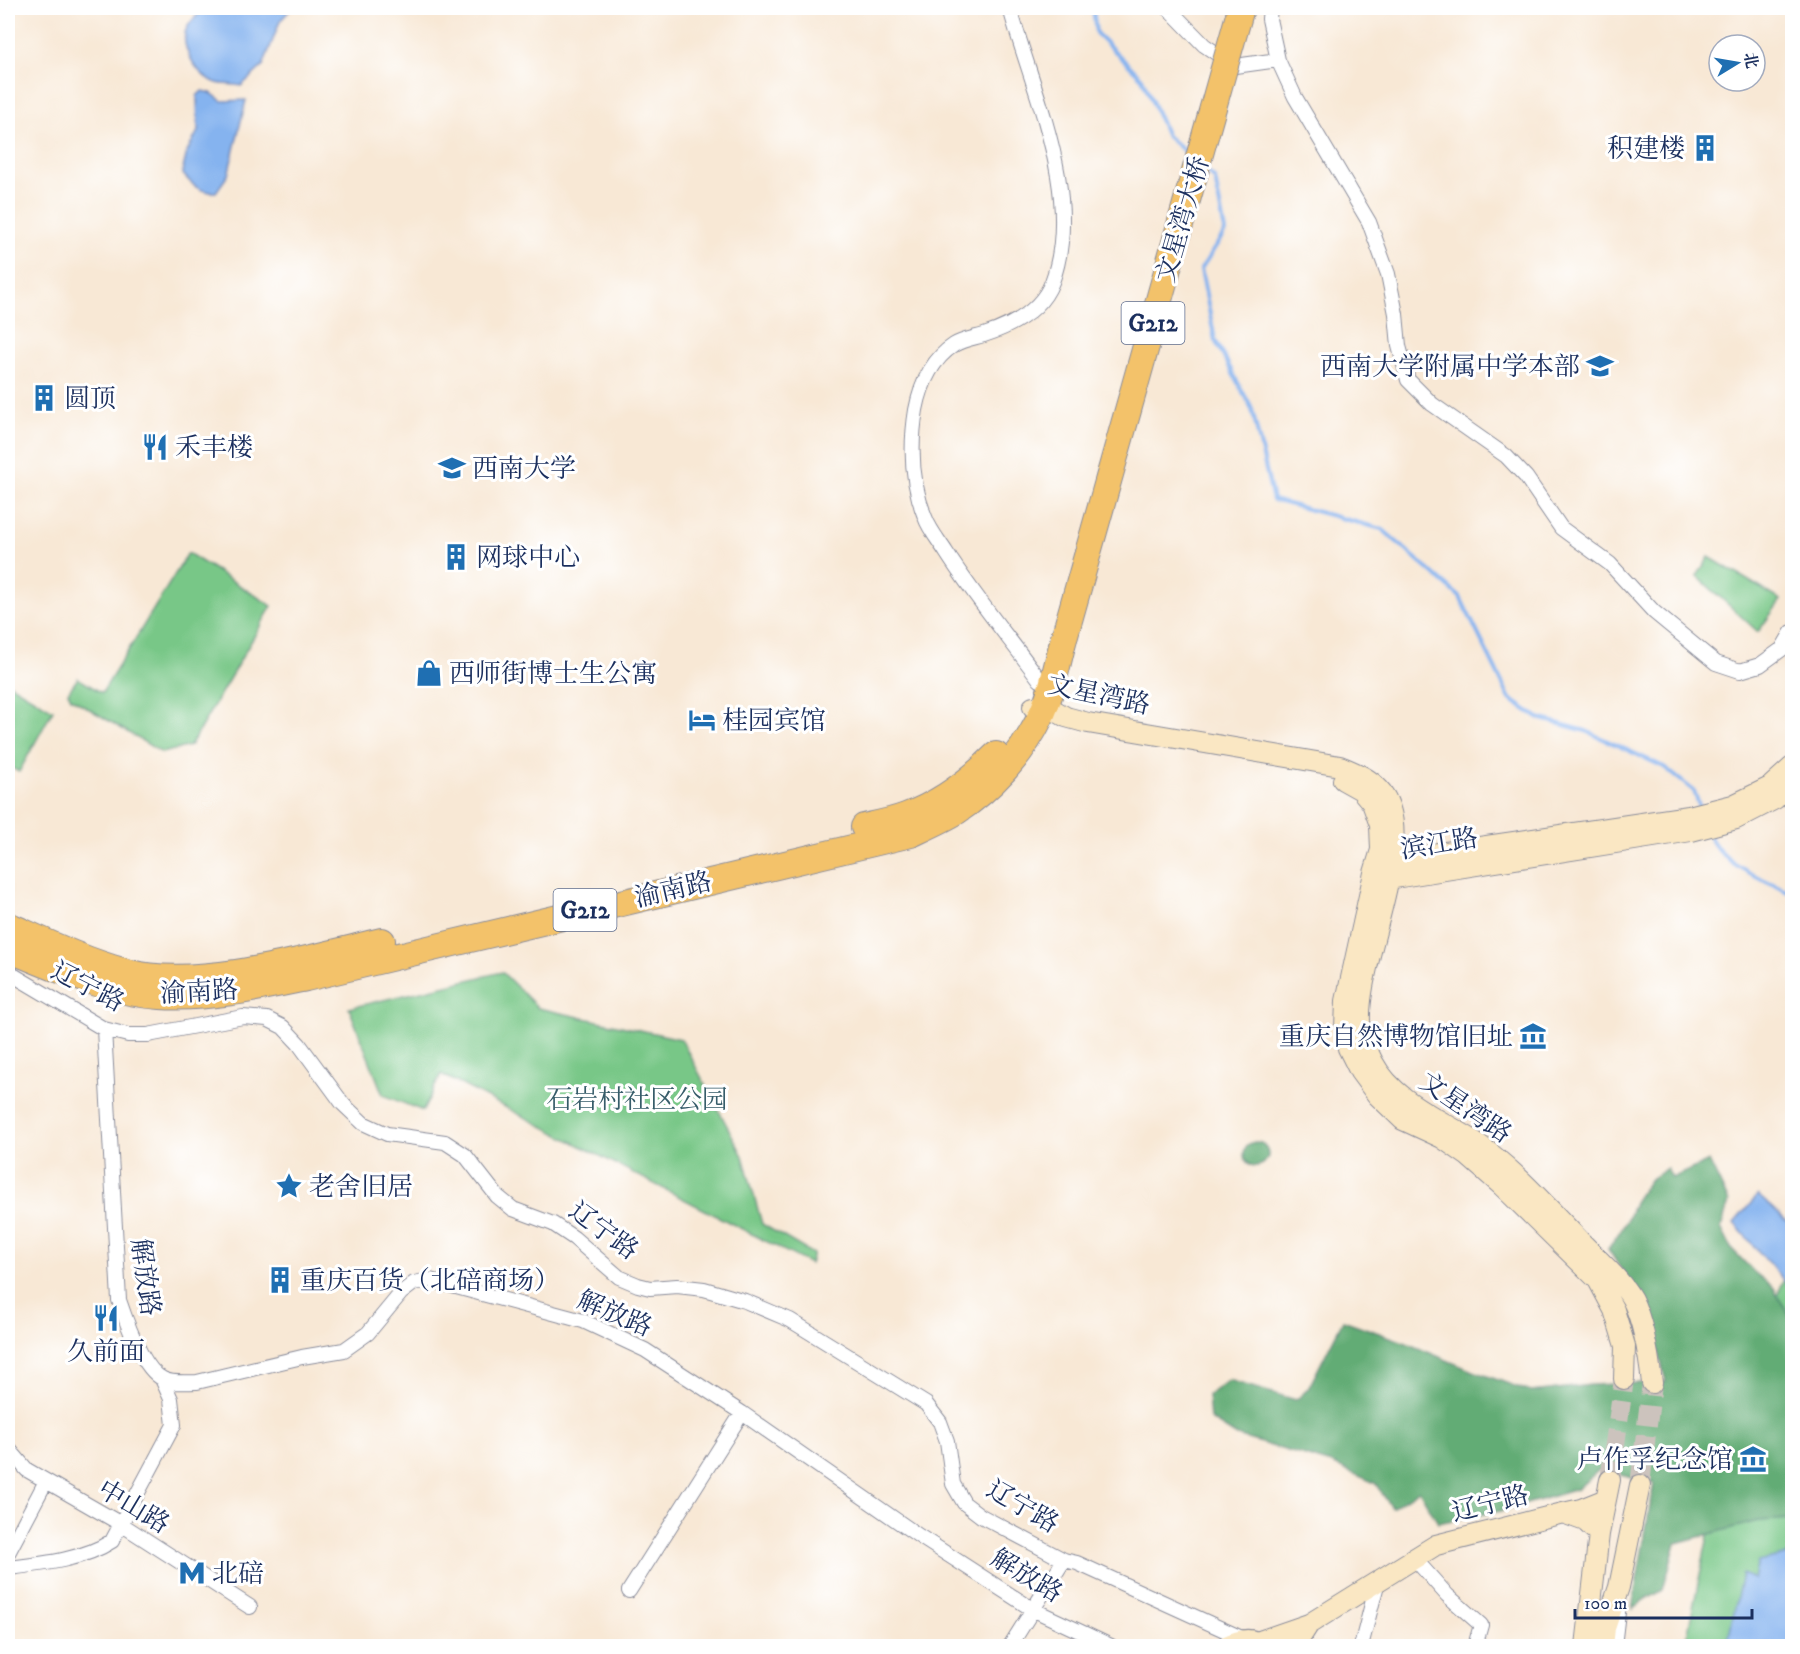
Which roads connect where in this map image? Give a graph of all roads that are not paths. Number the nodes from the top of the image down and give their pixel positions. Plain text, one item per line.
1 (1010, 8) edge
2 (1168, 8) edge
3 (1228, 8) edge
4 (1241, 8) edge
5 (1270, 8) edge
6 (1278, 60) junction
7 (1792, 632) edge
8 (1059, 637) junction
9 (1039, 702) junction
10 (1792, 767) edge
11 (1792, 783) edge
12 (1585, 839) junction
13 (1384, 870) junction
14 (8, 925) edge
15 (8, 949) edge
16 (8, 972) edge
17 (104, 1029) junction
18 (162, 1378) junction
19 (1624, 1379) tunnel mouth
20 (1652, 1383) tunnel mouth
21 (742, 1413) junction
22 (8, 1448) edge
23 (46, 1481) junction
24 (1641, 1485) tunnel mouth
25 (1563, 1513) junction
26 (121, 1524) junction
27 (1599, 1534) junction
28 (8, 1553) edge
29 (1414, 1558) junction
30 (1064, 1560) junction
31 (8, 1568) edge
32 (1378, 1581) junction
33 (1619, 1587) junction
34 (629, 1591) dead end
35 (244, 1603) dead end
36 (1032, 1610) junction
37 (1309, 1624) junction
38 (1247, 1643) edge
39 (1010, 1647) edge
40 (1111, 1647) edge
41 (1294, 1647) edge
42 (1361, 1647) edge
43 (1475, 1647) edge
44 (1586, 1647) edge
45 (1603, 1647) edge
46 (1614, 1647) edge

1 - 9 street
2 - 6 street
3 - 8 highway, 文星湾大桥 / G212
4 - 8 highway, 文星湾大桥 / G212, bridge
5 - 6 street
6 - 7 street
8 - 9 highway, 渝南路 / G212
9 - 13 main road, 文星湾路
9 - 14 highway, 渝南路 / G212
9 - 15 highway, 渝南路 / G212
10 - 12 main road, 滨江路
11 - 12 main road, 滨江路
12 - 13 main road, 滨江路
13 - 19 main road, 文星湾路
13 - 20 main road, 文星湾路
16 - 17 street, 辽宁路
17 - 18 street, 解放路
17 - 30 street, 辽宁路
18 - 21 street, 解放路
18 - 26 street
21 - 34 street
21 - 36 street, 解放路
22 - 23 street, 中山路
23 - 26 street, 中山路
23 - 28 street
24 - 33 main road
25 - 27 main road
25 - 27 main road, 辽宁路
25 - 29 main road, 辽宁路
26 - 31 street
26 - 35 street, 中山路
27 - 44 main road
29 - 32 main road, 辽宁路
29 - 43 street
30 - 36 street
30 - 38 street, 辽宁路
32 - 37 main road, 辽宁路
32 - 42 street
33 - 45 main road
33 - 46 street
36 - 39 street
36 - 40 street, 解放路
37 - 38 main road, 辽宁路
37 - 41 main road, 辽宁路

